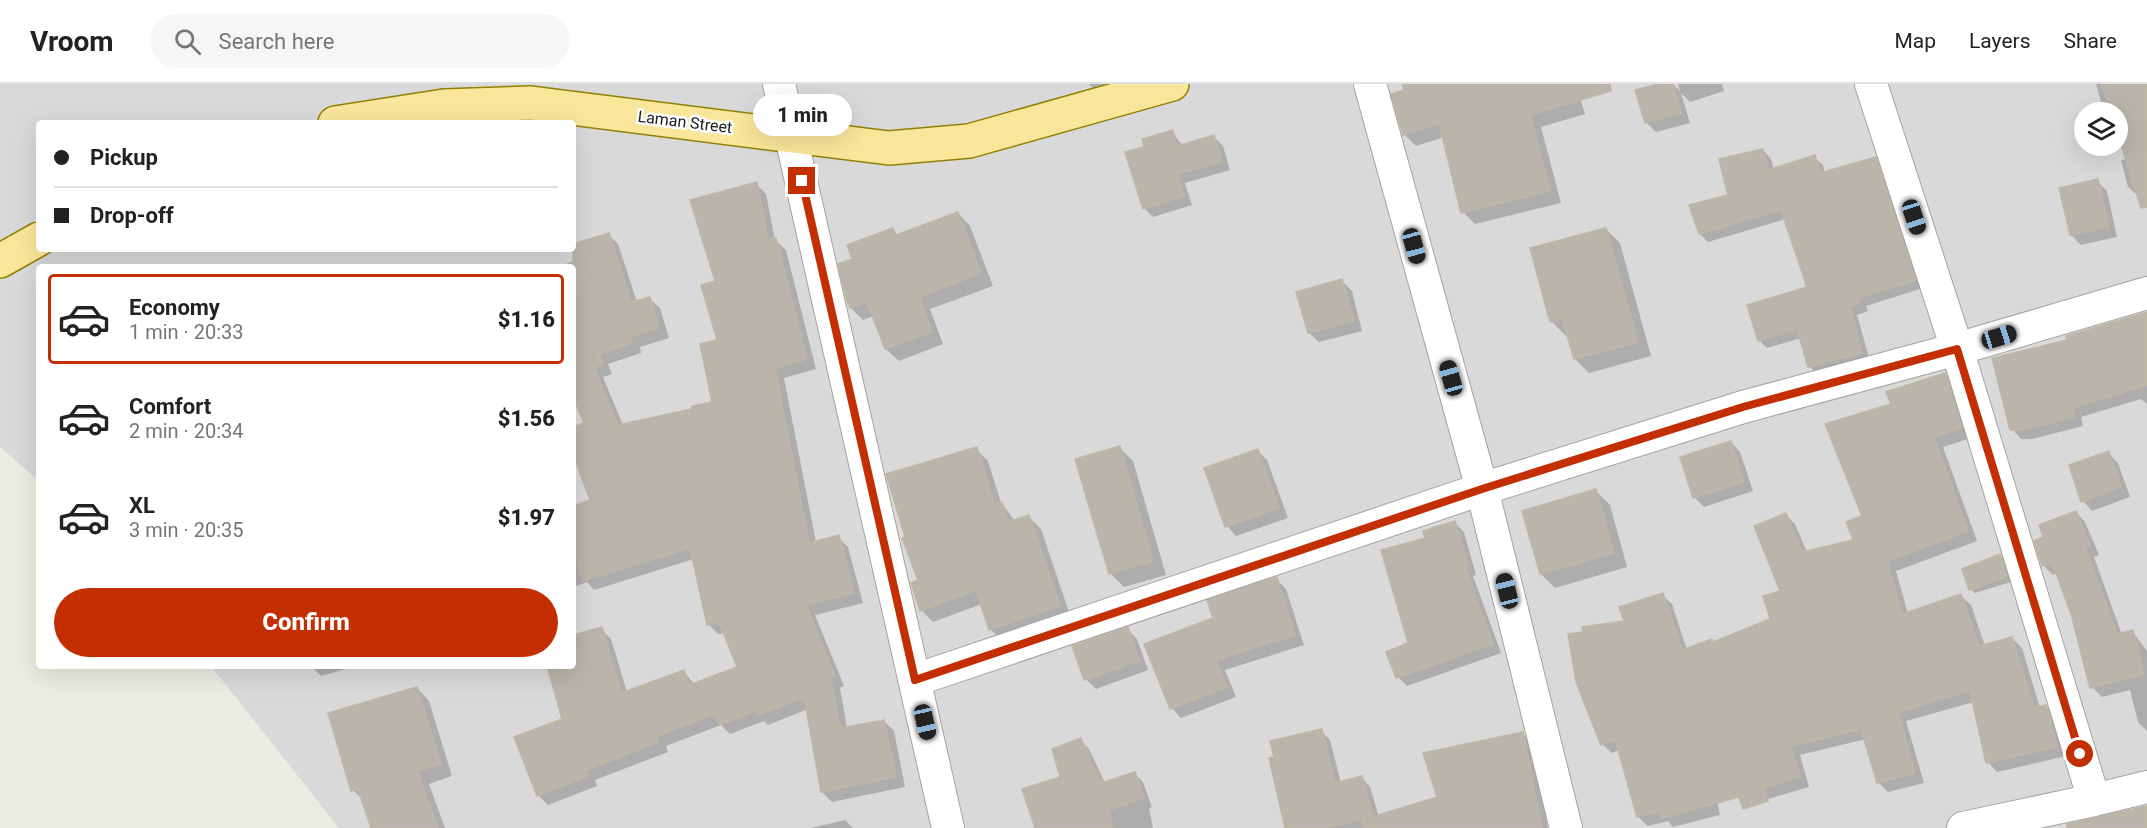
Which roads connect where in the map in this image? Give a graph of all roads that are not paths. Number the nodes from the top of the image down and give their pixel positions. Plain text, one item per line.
1 (779, 84) edge
2 (1172, 84) edge
3 (1370, 84) edge
4 (1871, 84) edge
5 (354, 120) edge
6 (791, 135) junction
7 (36, 241) edge
8 (0, 261) edge
9 (2147, 293) edge
10 (1957, 349) junction
11 (1482, 489) junction
12 (915, 680) junction
13 (2147, 787) edge
14 (2094, 800) junction
15 (948, 828) edge
16 (1566, 828) edge
17 (1963, 828) edge

1 - 6 street
2 - 6 main road, Laman Street
3 - 11 street
4 - 10 street
5 - 6 main road, Laman Street
6 - 12 street
7 - 8 main road
9 - 10 street
10 - 11 street
10 - 14 street
11 - 12 street
11 - 16 street
12 - 15 street
13 - 14 street
14 - 17 street

